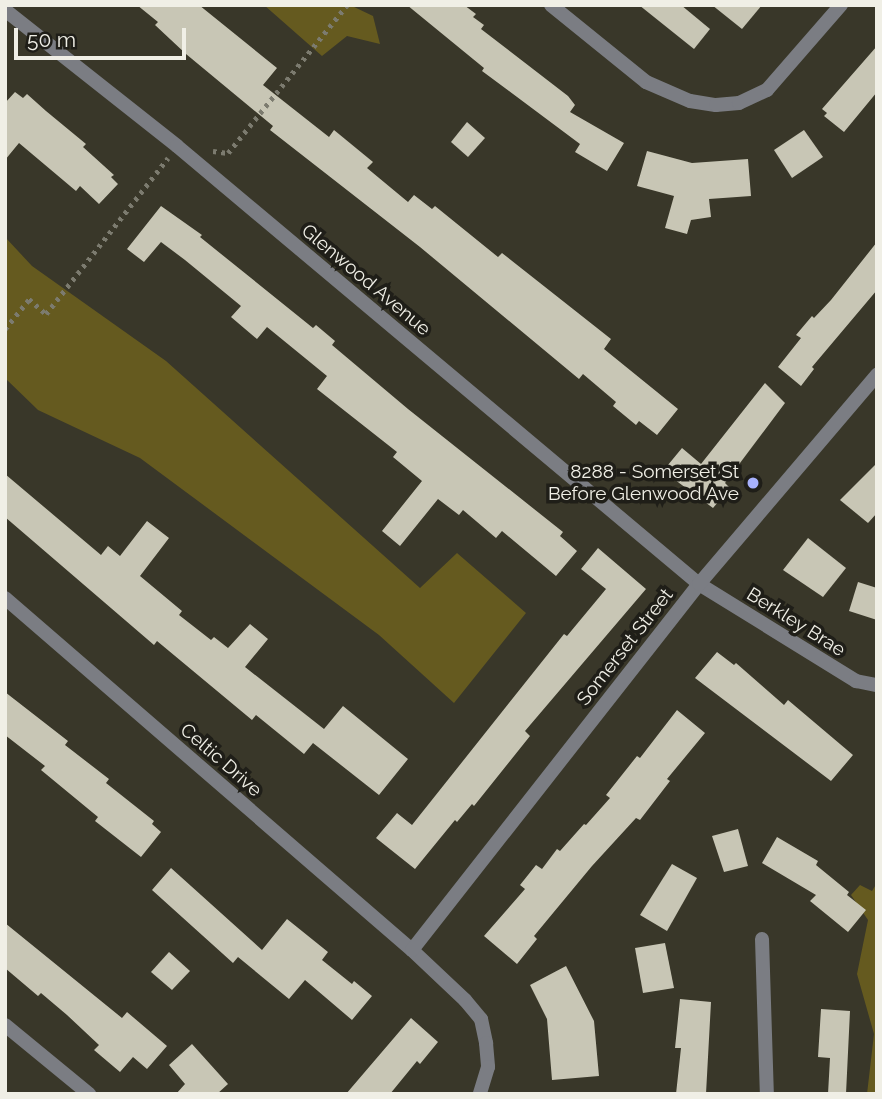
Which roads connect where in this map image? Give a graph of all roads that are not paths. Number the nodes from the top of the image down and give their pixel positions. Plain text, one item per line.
1 (551, 5) edge
2 (841, 5) edge
3 (5, 10) edge
4 (877, 375) edge
5 (699, 584) junction
6 (5, 598) edge
7 (877, 685) edge
8 (762, 939) dead end
9 (412, 950) junction
10 (5, 1024) edge
11 (89, 1094) edge
12 (481, 1094) edge
13 (767, 1094) edge

1 - 2 street
3 - 5 street, Glenwood Avenue
4 - 5 street, Somerset Street
5 - 7 street, Berkley Brae
5 - 9 street, Somerset Street
6 - 9 street, Celtic Drive
8 - 13 street
9 - 12 street, Celtic Drive
10 - 11 street

